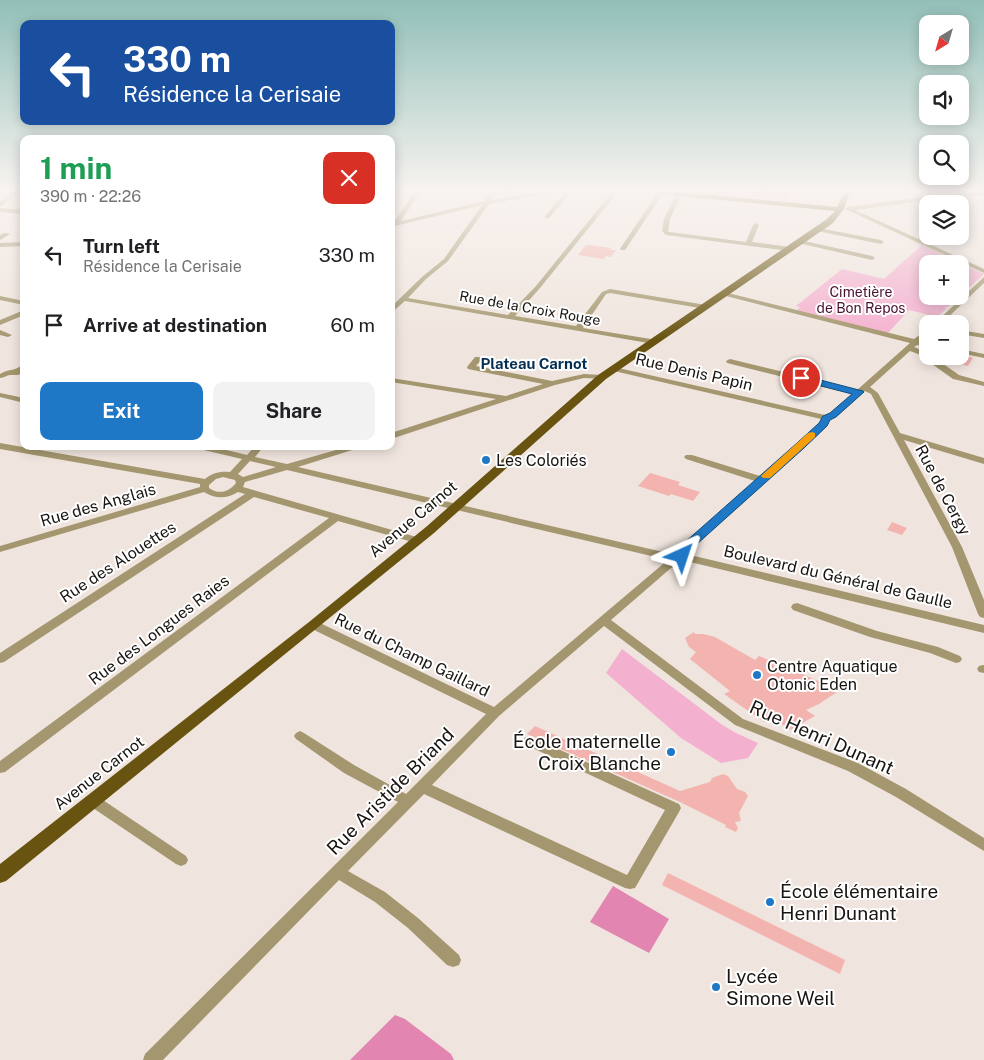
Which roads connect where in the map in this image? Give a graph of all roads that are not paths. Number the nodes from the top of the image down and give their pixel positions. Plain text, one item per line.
1 (459, 241) edge
2 (575, 241) edge
3 (628, 241) edge
4 (728, 241) edge
5 (917, 241) edge
6 (800, 242) joint
7 (20, 244) edge
8 (748, 244) joint
9 (0, 245) edge
10 (623, 249) dead end
11 (790, 249) junction
12 (872, 258) dead end
13 (984, 271) edge
14 (984, 279) edge
15 (724, 294) junction
16 (0, 298) edge
17 (402, 299) junction
18 (20, 301) edge
19 (706, 306) junction
20 (395, 307) edge
21 (20, 314) edge
22 (946, 315) edge
23 (510, 317) junction
24 (0, 323) edge
25 (578, 329) junction
26 (969, 334) edge
27 (984, 336) edge
28 (919, 340) edge
29 (654, 342) junction
30 (912, 346) junction
31 (919, 346) edge
32 (969, 353) edge
33 (984, 356) edge
34 (478, 359) dead end
35 (730, 361) dead end
36 (614, 369) junction
37 (20, 371) edge
38 (2, 376) dead end
39 (602, 377) junction
40 (395, 381) edge
41 (553, 383) junction
42 (984, 384) edge
43 (862, 390) junction
44 (0, 395) edge
45 (506, 399) junction
46 (0, 400) edge
47 (20, 400) edge
48 (20, 405) edge
49 (826, 418) junction
50 (395, 435) edge
51 (897, 435) junction
52 (0, 446) edge
53 (20, 450) edge
54 (20, 450) edge
55 (215, 450) edge
56 (256, 450) edge
57 (347, 450) edge
58 (689, 457) dead end
59 (249, 458) junction
60 (984, 461) edge
61 (289, 466) junction
62 (762, 480) junction
63 (237, 481) junction
64 (205, 486) junction
65 (253, 493) junction
66 (455, 507) junction
67 (336, 517) junction
68 (416, 540) junction
69 (0, 549) edge
70 (682, 556) junction
71 (667, 560) junction
72 (796, 606) dead end
73 (984, 614) edge
74 (603, 620) junction
75 (314, 625) junction
76 (984, 629) edge
77 (0, 659) edge
78 (956, 659) dead end
79 (495, 713) junction
80 (300, 736) dead end
81 (529, 741) dead end
82 (0, 768) edge
83 (422, 787) junction
84 (92, 800) junction
85 (408, 801) junction
86 (984, 845) edge
87 (181, 860) dead end
88 (338, 872) junction
89 (0, 875) edge
90 (453, 960) dead end
91 (151, 1060) edge

1 - 17 street
2 - 23 street
3 - 10 street
4 - 8 street
5 - 13 street
6 - 11 main road, Avenue Carnot
6 - 12 street
7 - 9 street
8 - 11 street
11 - 15 main road, Avenue Carnot
14 - 22 street
15 - 19 main road, Avenue Carnot
15 - 30 street
16 - 18 street
17 - 20 street
17 - 23 street, Rue de la Croix Rouge
19 - 25 street
19 - 29 main road, Avenue Carnot
21 - 24 street
23 - 25 street, Rue de la Croix Rouge
25 - 29 street, Rue de la Croix Rouge
26 - 27 street
28 - 30 street
29 - 36 main road, Avenue Carnot
30 - 31 street
30 - 42 street
30 - 43 street
32 - 33 street
34 - 41 street
35 - 43 street
36 - 39 main road, Avenue Carnot
36 - 49 street, Rue Denis Papin
37 - 38 street
39 - 41 street
39 - 66 main road, Avenue Carnot
40 - 45 street
41 - 45 street
43 - 49 street
43 - 51 street, Rue de Cergy
44 - 47 street
45 - 50 street
46 - 48 street
49 - 62 street
51 - 60 street
51 - 73 street, Rue de Cergy
52 - 53 street
54 - 64 street
55 - 59 street
56 - 59 street
57 - 61 street
58 - 62 street
59 - 61 street
59 - 63 street
61 - 63 street
61 - 66 street
62 - 70 street
63 - 64 street, Rue des Anglais
63 - 64 street
63 - 65 street
64 - 69 street, Rue des Anglais
65 - 67 street
65 - 77 street, Rue des Alouettes
66 - 68 main road, Avenue Carnot
66 - 71 street
67 - 68 street
67 - 82 street, Rue des Longues Raies
68 - 75 main road, Avenue Carnot
70 - 71 street, Rue Aristide Briand
70 - 76 street, Boulevard du Général de Gaulle
71 - 74 street, Rue Aristide Briand
72 - 78 street
74 - 79 street, Rue Aristide Briand
74 - 86 street, Rue Henri Dunant
75 - 79 street, Rue du Champ Gaillard
75 - 84 main road, Avenue Carnot
79 - 83 street, Rue Aristide Briand
80 - 85 street
81 - 83 street
83 - 85 street, Rue Aristide Briand
84 - 87 street
84 - 89 main road, Avenue Carnot
85 - 88 street, Rue Aristide Briand
88 - 90 street
88 - 91 street, Rue Aristide Briand

